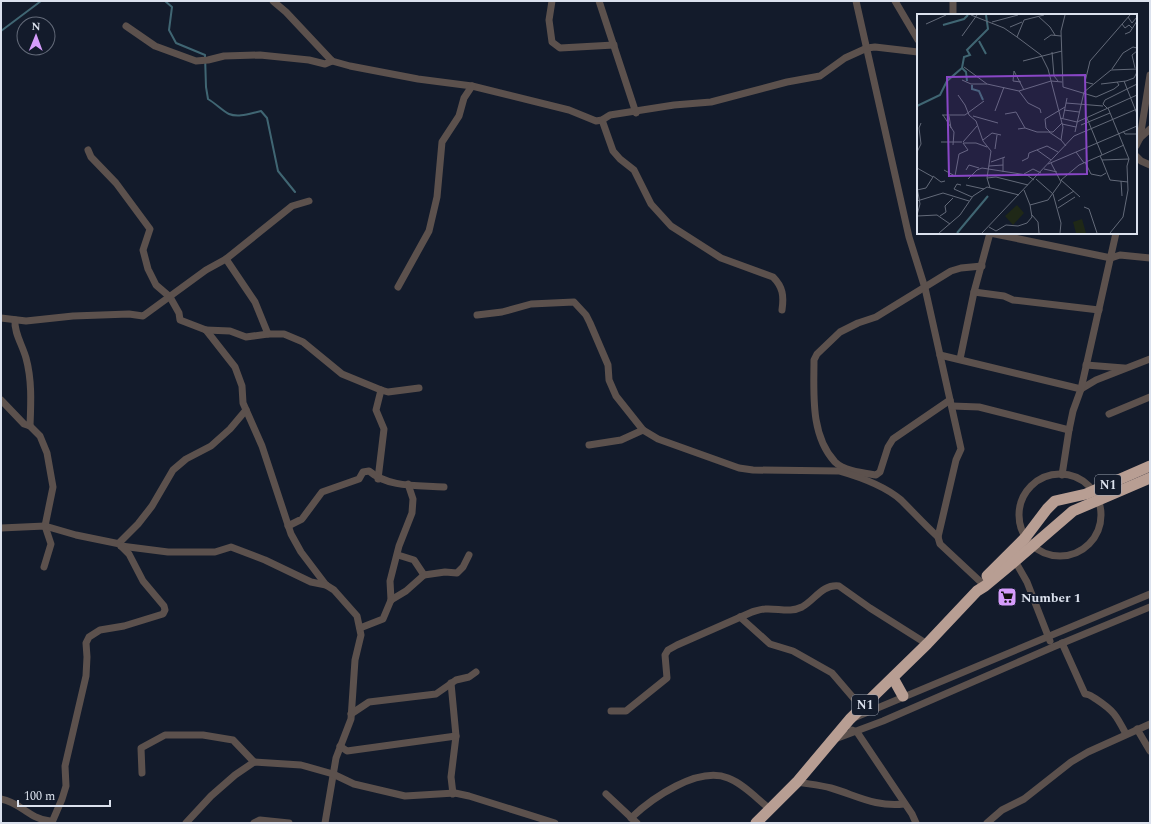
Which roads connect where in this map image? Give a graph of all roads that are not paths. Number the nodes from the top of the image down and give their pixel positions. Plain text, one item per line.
1 (273, 1) edge
2 (552, 1) edge
3 (599, 1) edge
4 (856, 1) edge
5 (896, 1) edge
6 (953, 1) edge
7 (953, 14) edge
8 (126, 26) dead end
9 (917, 38) edge
10 (614, 45) junction
11 (868, 48) junction
12 (917, 52) edge
13 (332, 61) junction
14 (1150, 75) edge
15 (472, 86) junction
16 (636, 113) junction
17 (602, 120) junction
18 (1150, 129) edge
19 (1140, 138) junction
20 (1137, 144) edge
21 (88, 150) dead end
22 (1137, 157) edge
23 (1150, 165) edge
24 (309, 200) dead end
25 (990, 234) edge
26 (995, 234) edge
27 (1116, 234) edge
28 (226, 258) junction
29 (1111, 258) junction
30 (1150, 258) edge
31 (982, 266) junction
32 (398, 286) dead end
33 (925, 288) junction
34 (974, 292) junction
35 (170, 297) junction
36 (782, 310) dead end
37 (1099, 310) junction
38 (477, 315) dead end
39 (1, 318) edge
40 (15, 320) junction
41 (206, 330) junction
42 (268, 334) junction
43 (940, 355) junction
44 (960, 359) junction
45 (1150, 359) edge
46 (1086, 365) junction
47 (1126, 368) junction
48 (418, 388) dead end
49 (1081, 389) junction
50 (381, 390) junction
51 (1150, 397) edge
52 (1, 400) edge
53 (951, 403) junction
54 (246, 410) junction
55 (1109, 414) dead end
56 (30, 426) junction
57 (643, 430) junction
58 (1069, 430) junction
59 (588, 445) dead end
60 (1150, 466) edge
61 (1062, 475) junction
62 (1150, 478) edge
63 (378, 479) junction
64 (408, 484) junction
65 (444, 487) dead end
66 (1095, 496) junction
67 (1065, 498) junction
68 (1046, 509) junction
69 (1073, 512) junction
70 (1057, 524) junction
71 (45, 526) junction
72 (288, 526) junction
73 (1, 528) edge
74 (938, 537) junction
75 (1025, 538) junction
76 (120, 545) junction
77 (1033, 546) junction
78 (398, 555) junction
79 (469, 555) dead end
80 (1015, 561) junction
81 (44, 567) dead end
82 (424, 575) junction
83 (326, 585) junction
84 (981, 586) junction
85 (1150, 594) edge
86 (391, 600) junction
87 (1150, 607) edge
88 (1104, 613) junction
89 (740, 617) junction
90 (1109, 624) junction
91 (360, 628) junction
92 (1049, 636) junction
93 (1062, 643) junction
94 (927, 644) junction
95 (1052, 647) junction
96 (1017, 650) junction
97 (1021, 661) junction
98 (476, 672) dead end
99 (893, 678) junction
100 (452, 683) junction
101 (903, 696) junction
102 (862, 708) junction
103 (611, 711) dead end
104 (351, 714) junction
105 (847, 722) junction
106 (1150, 724) edge
107 (1136, 729) junction
108 (856, 732) junction
109 (1126, 734) junction
110 (456, 736) junction
111 (831, 740) junction
112 (340, 746) junction
113 (1150, 751) edge
114 (254, 762) junction
115 (142, 773) dead end
116 (333, 774) junction
117 (797, 782) junction
118 (453, 794) junction
119 (606, 794) dead end
120 (1, 799) edge
121 (904, 804) junction
122 (770, 809) junction
123 (634, 821) edge
124 (186, 823) edge
125 (254, 823) edge
126 (289, 823) edge
127 (325, 823) edge
128 (555, 823) edge
129 (756, 823) edge
130 (916, 823) edge
131 (987, 823) edge

1 - 13 street
2 - 10 street
3 - 10 street
4 - 11 street
5 - 9 street
6 - 7 street
8 - 13 street
10 - 16 street
11 - 12 street
11 - 16 street
11 - 33 street
13 - 15 street
14 - 19 street
15 - 17 street
15 - 32 street
16 - 17 street
17 - 36 street
18 - 19 street
19 - 20 street
21 - 35 street
22 - 23 street
24 - 28 street
25 - 31 street
26 - 29 street
27 - 29 street
28 - 35 street
28 - 42 street
29 - 30 street
29 - 37 street
31 - 33 street
31 - 34 street
33 - 43 street
33 - 53 street
34 - 37 street
34 - 44 street
35 - 40 street
35 - 41 street
37 - 46 street
38 - 57 street
39 - 40 street
40 - 56 street
41 - 42 street
41 - 54 street
42 - 50 street
43 - 44 street
43 - 53 street
44 - 49 street
45 - 47 street
46 - 47 street
46 - 49 street
47 - 49 street
48 - 50 street
49 - 58 street
50 - 63 street
51 - 55 street
52 - 56 street
53 - 58 street
53 - 74 street
54 - 72 street
54 - 76 street
56 - 71 street
57 - 59 street
57 - 74 street
58 - 61 street
60 - 66 highway, N1
61 - 66 street
61 - 75 street
62 - 66 highway, N1
63 - 64 street
63 - 72 street
64 - 65 street
64 - 78 street
66 - 67 highway, N1
66 - 69 highway, N1
66 - 77 street
67 - 68 highway, N1
67 - 69 highway
68 - 70 highway
68 - 75 highway, N1
69 - 70 highway, N1
70 - 77 highway, N1
71 - 73 street
71 - 76 street
71 - 81 street
72 - 83 street
74 - 84 street
75 - 77 street
75 - 84 highway, N1
76 - 83 street
76 - 120 street
77 - 80 highway, N1
78 - 82 street
78 - 86 street
79 - 82 street
80 - 84 highway, N1
80 - 92 street
82 - 86 street
83 - 91 street
84 - 94 highway, N1
85 - 88 street
86 - 91 street
87 - 90 street
88 - 90 street
88 - 92 street
89 - 94 street
89 - 102 street
89 - 103 street
90 - 93 street
91 - 104 street
92 - 95 street
92 - 96 street
93 - 95 street
93 - 109 street
94 - 99 highway, N1
95 - 97 street
96 - 97 street
96 - 101 street
97 - 108 street
98 - 100 street
99 - 101 highway
99 - 102 highway, N1
100 - 104 street
100 - 110 street
101 - 105 street
102 - 105 highway, N1
104 - 112 street
105 - 108 street
105 - 111 highway, N1
106 - 107 street
107 - 109 street
107 - 113 street
108 - 111 street
108 - 121 street
109 - 131 street
110 - 112 street
110 - 118 street
111 - 117 highway, N1
112 - 116 street
114 - 115 street
114 - 116 street
114 - 124 street
116 - 118 street
116 - 127 street
117 - 121 street
117 - 122 highway, N1
118 - 128 street
119 - 123 street
121 - 130 street
122 - 123 street
122 - 129 highway, N1
125 - 126 street

